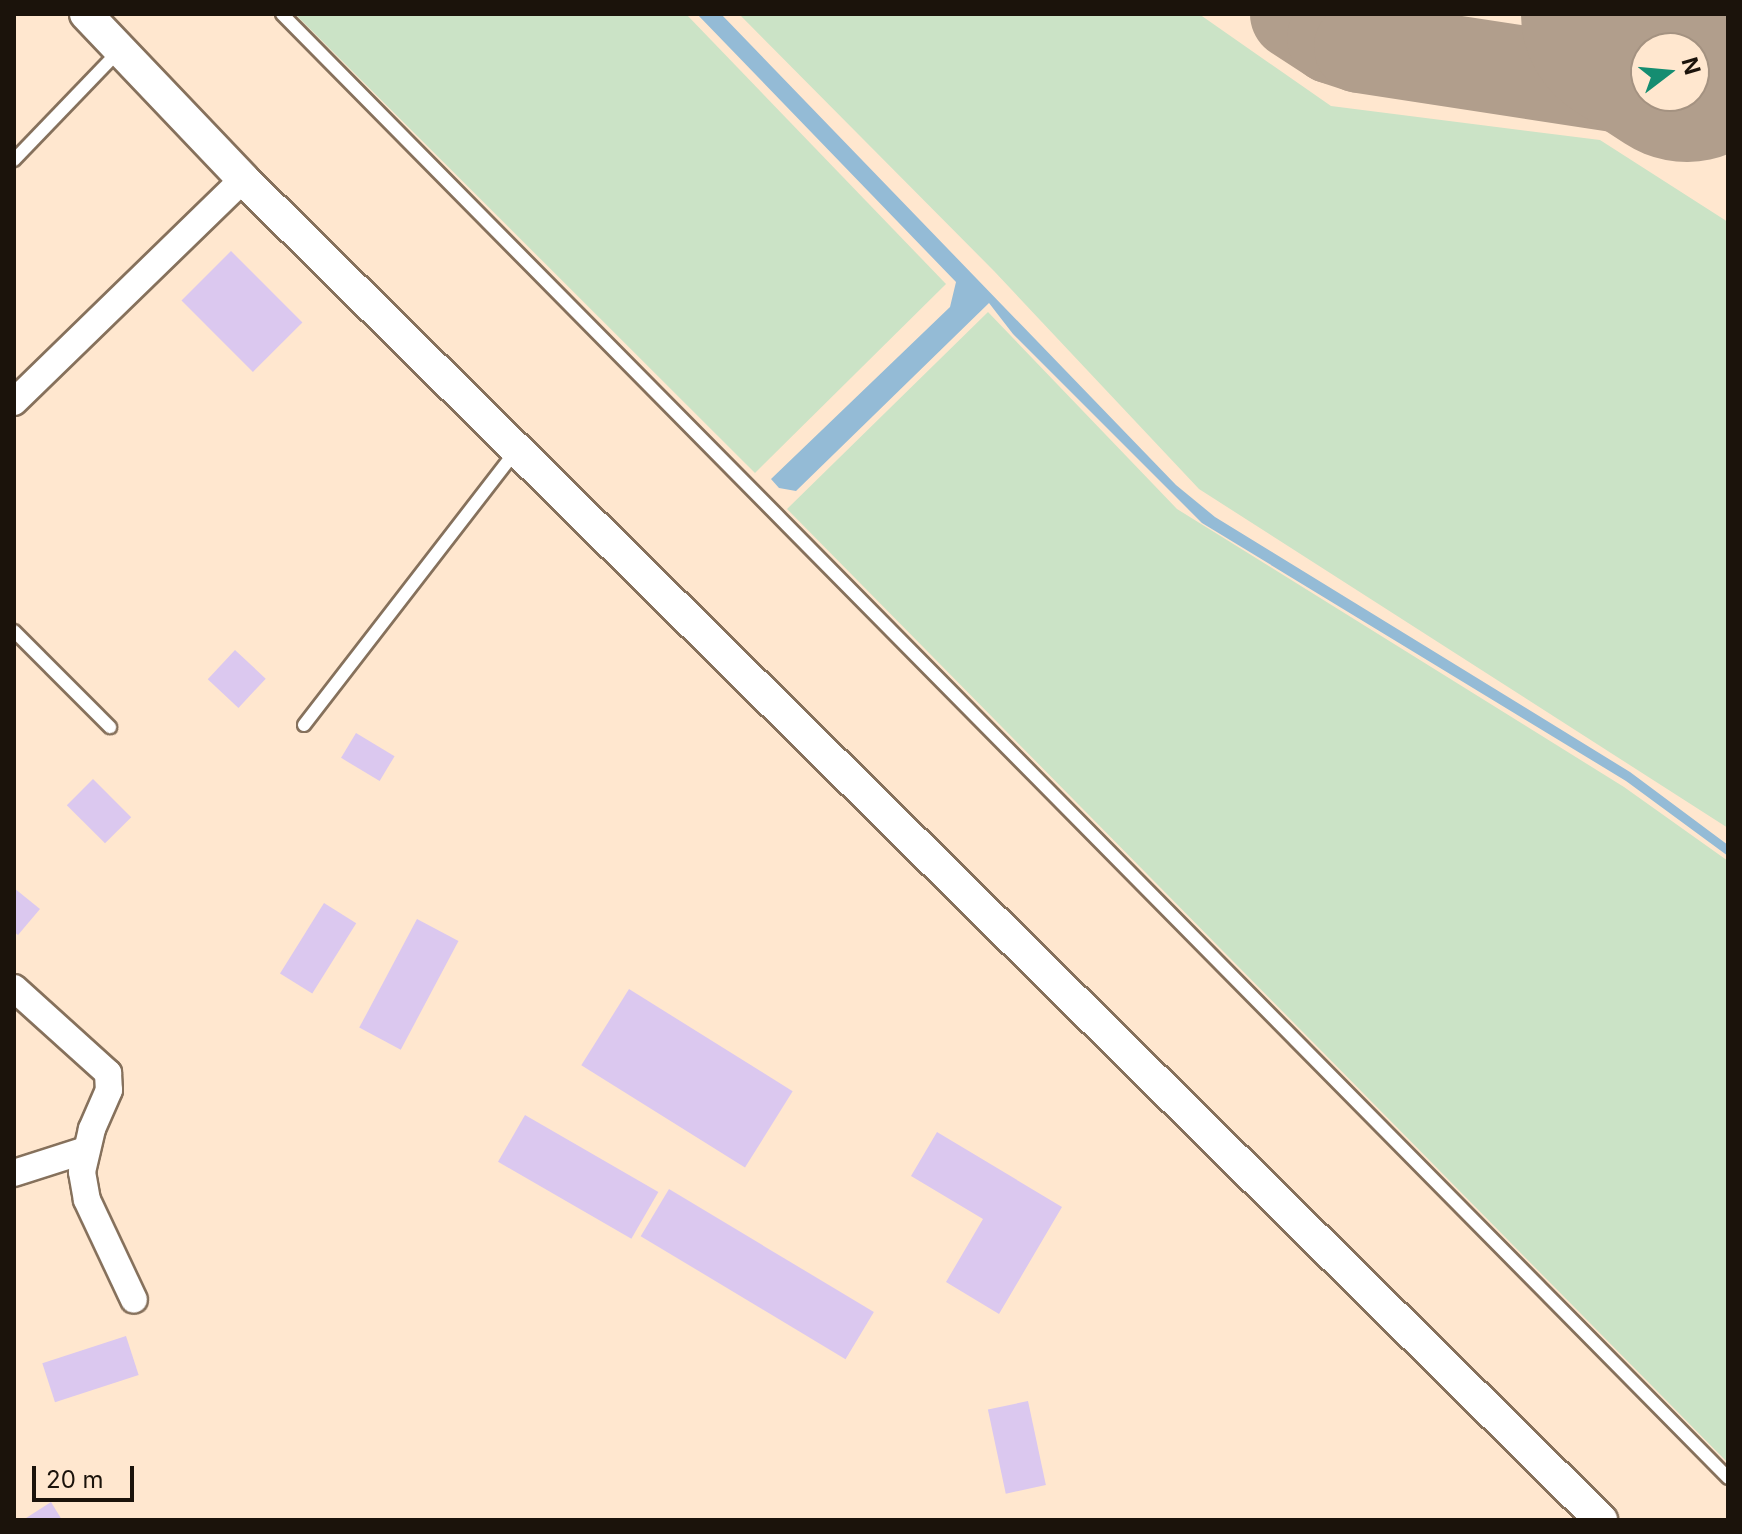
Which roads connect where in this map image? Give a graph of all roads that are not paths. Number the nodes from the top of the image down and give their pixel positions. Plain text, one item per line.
1 (86, 14) edge
2 (282, 14) edge
3 (120, 50) junction
4 (14, 160) edge
5 (243, 179) junction
6 (14, 402) edge
7 (518, 448) junction
8 (14, 631) edge
9 (304, 725) dead end
10 (110, 727) dead end
11 (14, 988) edge
12 (86, 1150) junction
13 (14, 1173) edge
14 (134, 1300) dead end
15 (1728, 1478) edge
16 (1601, 1520) edge

1 - 3 street
2 - 15 lane
3 - 4 lane
3 - 5 street
5 - 6 street
5 - 7 street
7 - 9 lane
7 - 16 street
8 - 10 lane
11 - 12 street
12 - 13 street
12 - 14 street

